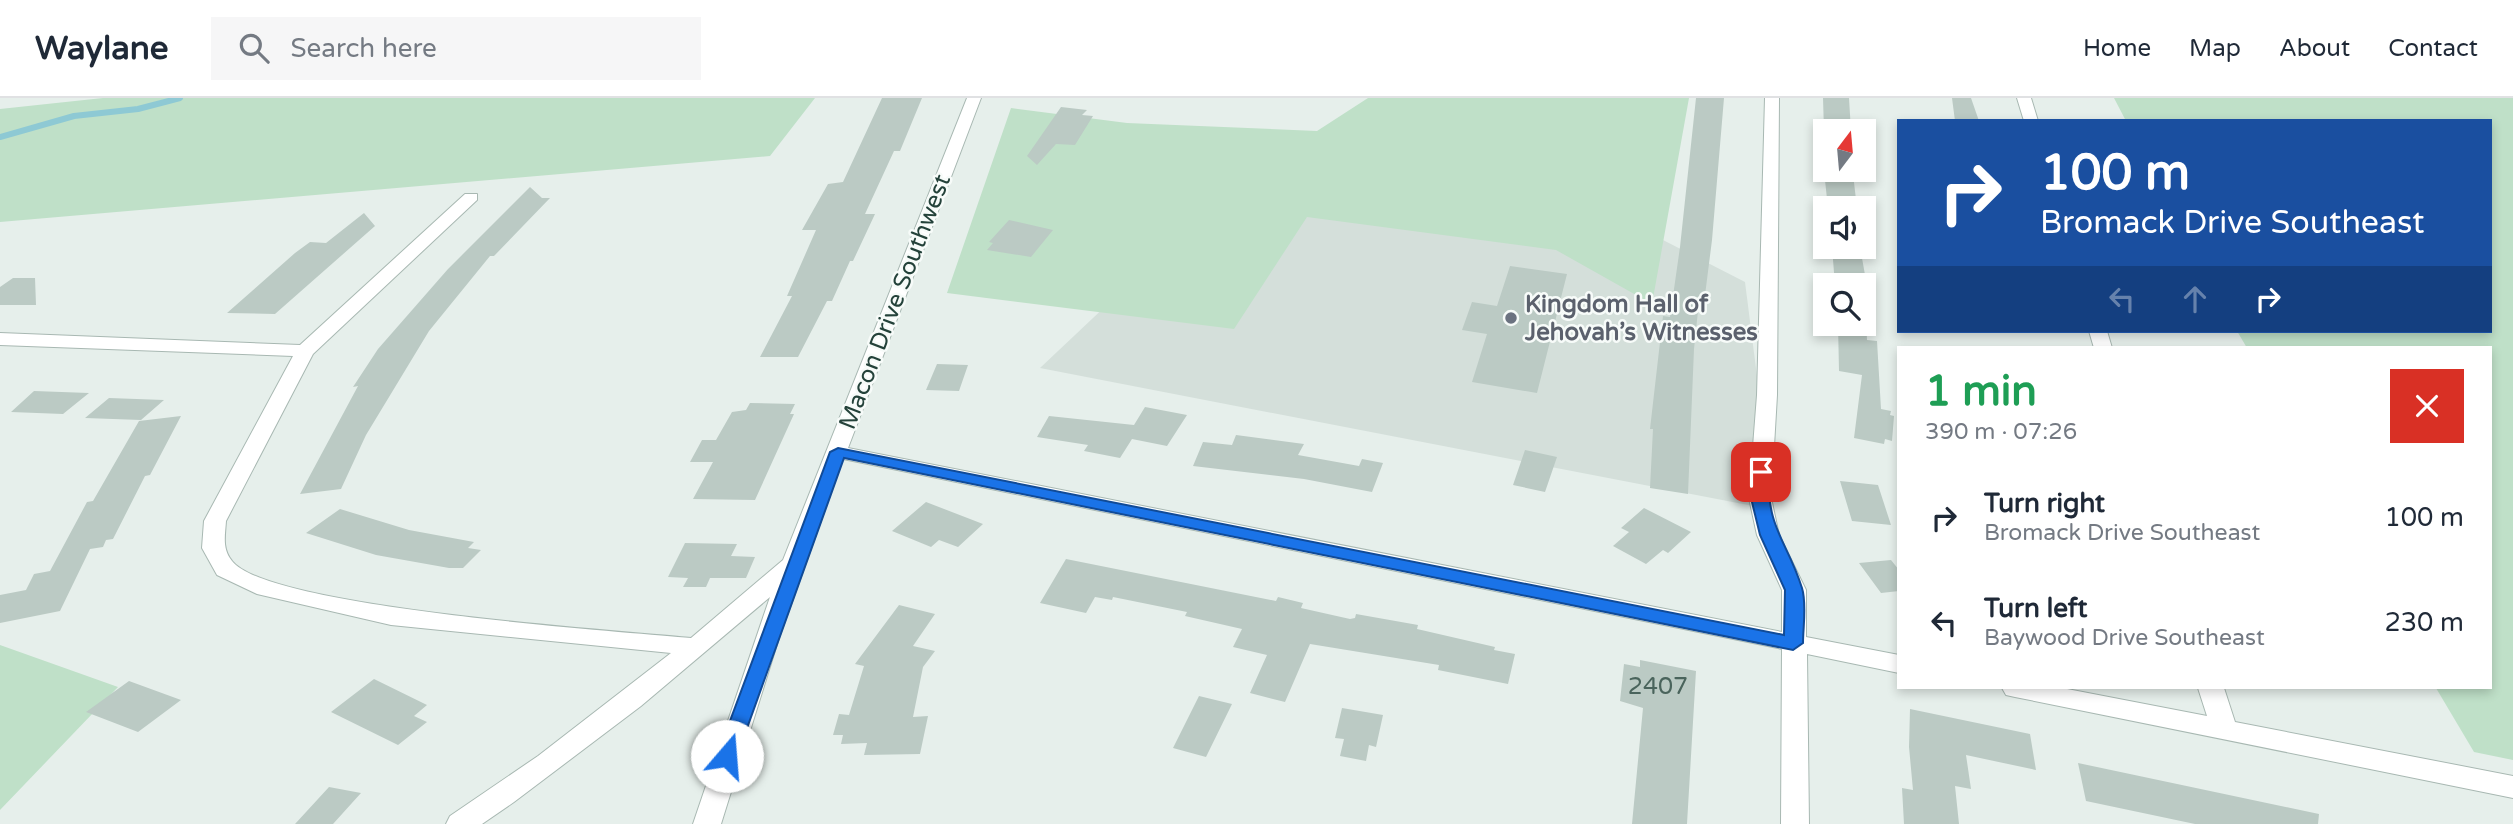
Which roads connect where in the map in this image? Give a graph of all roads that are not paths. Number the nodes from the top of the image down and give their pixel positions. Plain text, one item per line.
1 (974, 98) edge
2 (1772, 98) edge
3 (2024, 98) edge
4 (2030, 119) edge
5 (471, 197) dead end
6 (0, 339) edge
7 (305, 351) junction
8 (838, 452) junction
9 (796, 562) junction
10 (1793, 643) junction
11 (695, 647) junction
12 (1897, 664) edge
13 (2020, 689) edge
14 (2211, 689) edge
15 (2224, 729) junction
16 (2513, 787) edge
17 (460, 824) edge
18 (707, 824) edge
19 (1795, 824) edge

1 - 8 street, Macon Drive Southwest
2 - 10 street
3 - 4 street
5 - 7 street
6 - 7 street
7 - 11 street
8 - 9 street, Macon Drive Southwest
8 - 10 street
9 - 11 street
9 - 18 street, Macon Drive Southwest
10 - 12 street
10 - 19 street
11 - 17 street
13 - 15 street
14 - 15 street
15 - 16 street

